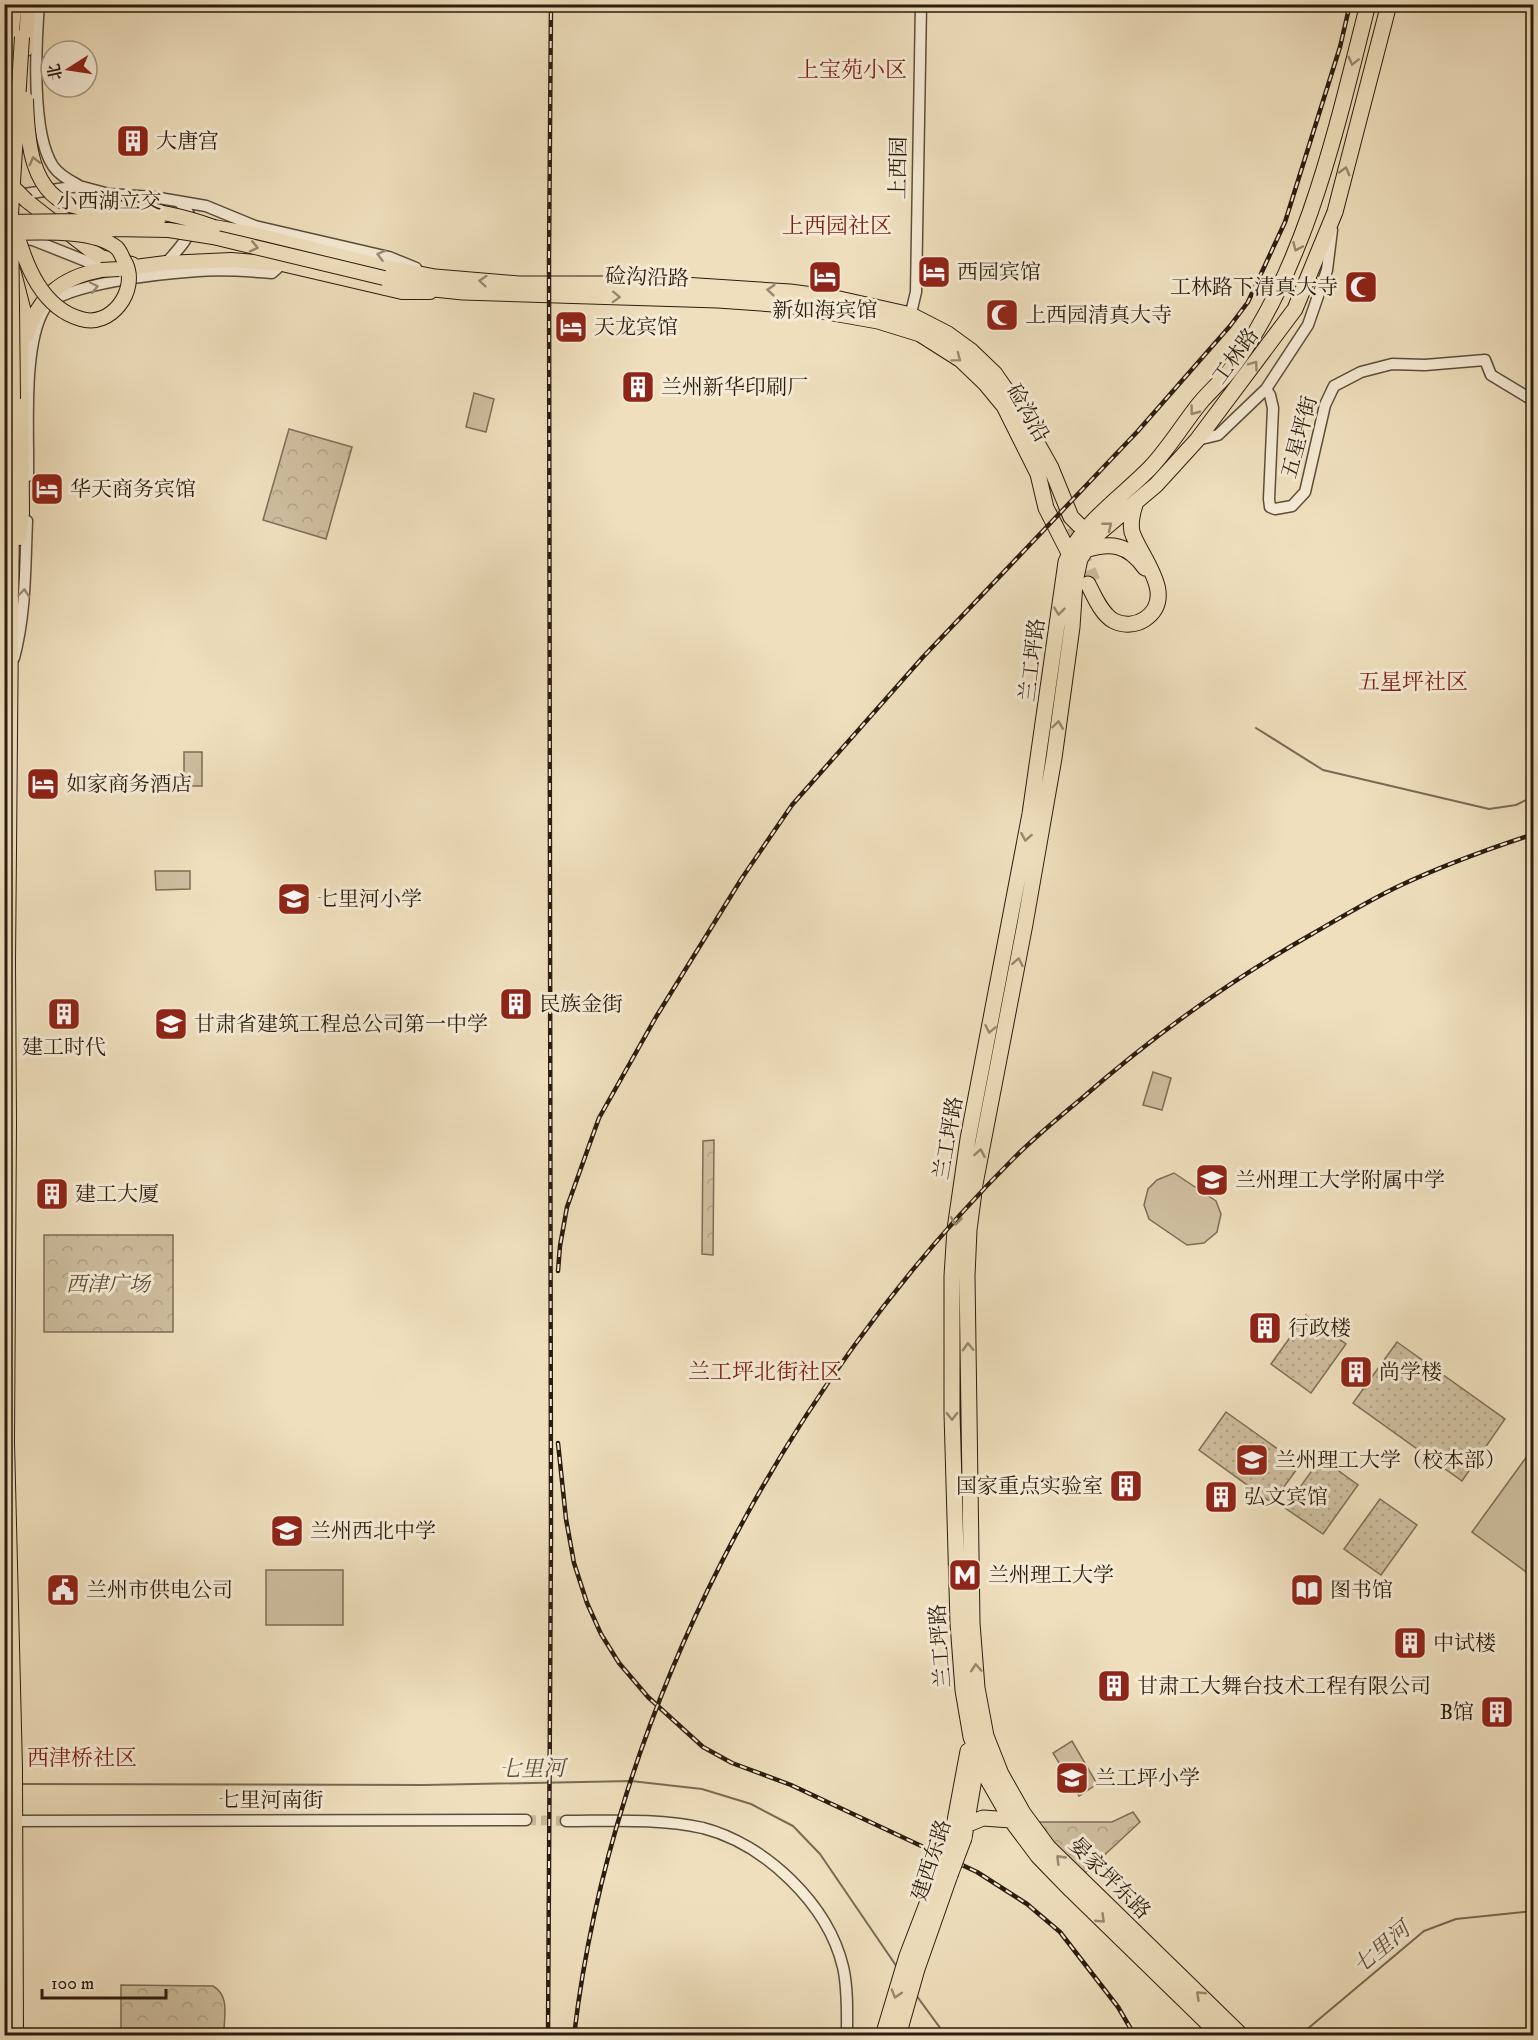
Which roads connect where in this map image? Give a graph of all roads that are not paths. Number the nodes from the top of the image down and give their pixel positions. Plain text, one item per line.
1 (14, 4) edge
2 (27, 4) edge
3 (39, 4) edge
4 (921, 4) edge
5 (1368, 4) edge
6 (1389, 4) edge
7 (17, 35) junction
8 (4, 155) edge
9 (4, 176) edge
10 (79, 186) junction
11 (4, 196) edge
12 (177, 201) junction
13 (1335, 212) junction
14 (8, 218) edge
15 (214, 227) junction
16 (50, 233) junction
17 (4, 234) edge
18 (4, 259) edge
19 (166, 263) junction
20 (282, 264) junction
21 (139, 273) junction
22 (387, 273) junction
23 (435, 277) junction
24 (453, 292) junction
25 (908, 323) junction
26 (21, 355) junction
27 (29, 383) junction
28 (1266, 389) junction
29 (1533, 401) edge
30 (1197, 440) junction
31 (1038, 474) junction
32 (1135, 505) junction
33 (1062, 512) junction
34 (1056, 527) junction
35 (1084, 530) junction
36 (1085, 550) junction
37 (1069, 553) junction
38 (11, 576) junction
39 (11, 672) junction
40 (7, 1281) edge
41 (984, 1726) junction
42 (971, 1737) junction
43 (978, 1754) junction
44 (12, 1772) edge
45 (995, 1793) junction
46 (971, 1798) junction
47 (957, 1807) junction
48 (1017, 1816) junction
49 (526, 1820) tunnel mouth
50 (10, 1821) edge
51 (566, 1821) tunnel mouth
52 (960, 1834) junction
53 (945, 1872) junction
54 (10, 1990) edge
55 (888, 2034) edge
56 (16, 2036) edge
57 (847, 2036) edge
58 (1221, 2036) edge
59 (1242, 2036) edge

1 - 7 main road
2 - 7 main road
15 -> 2 main road, bridge
3 - 10 street
4 - 25 street, 上西园
5 -> 35 highway, 工林路
13 -> 6 highway, 工林路
7 - 8 main road
7 - 14 main road, bridge
9 - 21 main road, bridge
10 - 11 street
10 - 12 street
12 - 19 street
23 -> 12 street
13 - 28 street
30 -> 13 highway, 工林路
14 - 15 main road, 小西湖立交, bridge
14 - 16 main road, bridge
14 - 38 main road, bridge
15 - 22 main road
16 - 17 main road, 小西湖立交, bridge
16 -> 22 main road, bridge
17 - 21 street
18 - 26 main road
19 - 20 main road
19 - 21 main road
20 - 21 street
20 - 24 main road
21 - 26 main road, bridge
27 -> 21 street
22 - 23 highway, 硷沟沿路
22 - 24 highway, 硷沟沿路
25 -> 23 highway, 硷沟沿路
24 -> 25 highway, 硷沟沿路
25 -> 31 highway, 硷沟沿
25 - 33 highway, 硷沟沿
26 - 27 street
26 - 38 main road
39 -> 27 street
28 - 29 street, 五星坪街
28 - 30 street
30 - 32 highway, 工林路
31 - 33 highway
31 - 34 highway, 硷沟沿
36 -> 32 highway, 工林路
32 - 36 highway
33 - 34 highway
33 - 35 highway
34 - 37 highway, 硷沟沿
35 - 37 highway, 工林路
41 -> 36 highway, 兰工坪路
37 -> 42 highway, 兰工坪路
38 - 39 main road
39 - 40 main road
40 - 44 main road
41 - 43 highway, 建西东路
41 - 48 highway, 晏家坪东路
42 - 43 highway
42 - 47 highway, 建西东路
43 - 45 highway
43 - 46 highway, 建西东路
44 - 50 main road
45 - 46 highway
45 - 48 highway
46 - 47 highway
46 - 52 highway, 建西东路
47 - 52 highway, 建西东路
48 - 52 highway
48 -> 58 highway, 晏家坪东路
59 -> 48 highway, 晏家坪东路
49 - 50 street, 七里河南街
50 - 54 main road
51 - 57 street
52 - 53 highway, 建西东路, bridge
53 - 55 highway, 建西东路
53 -> 55 highway, 建西东路
54 - 56 main road

